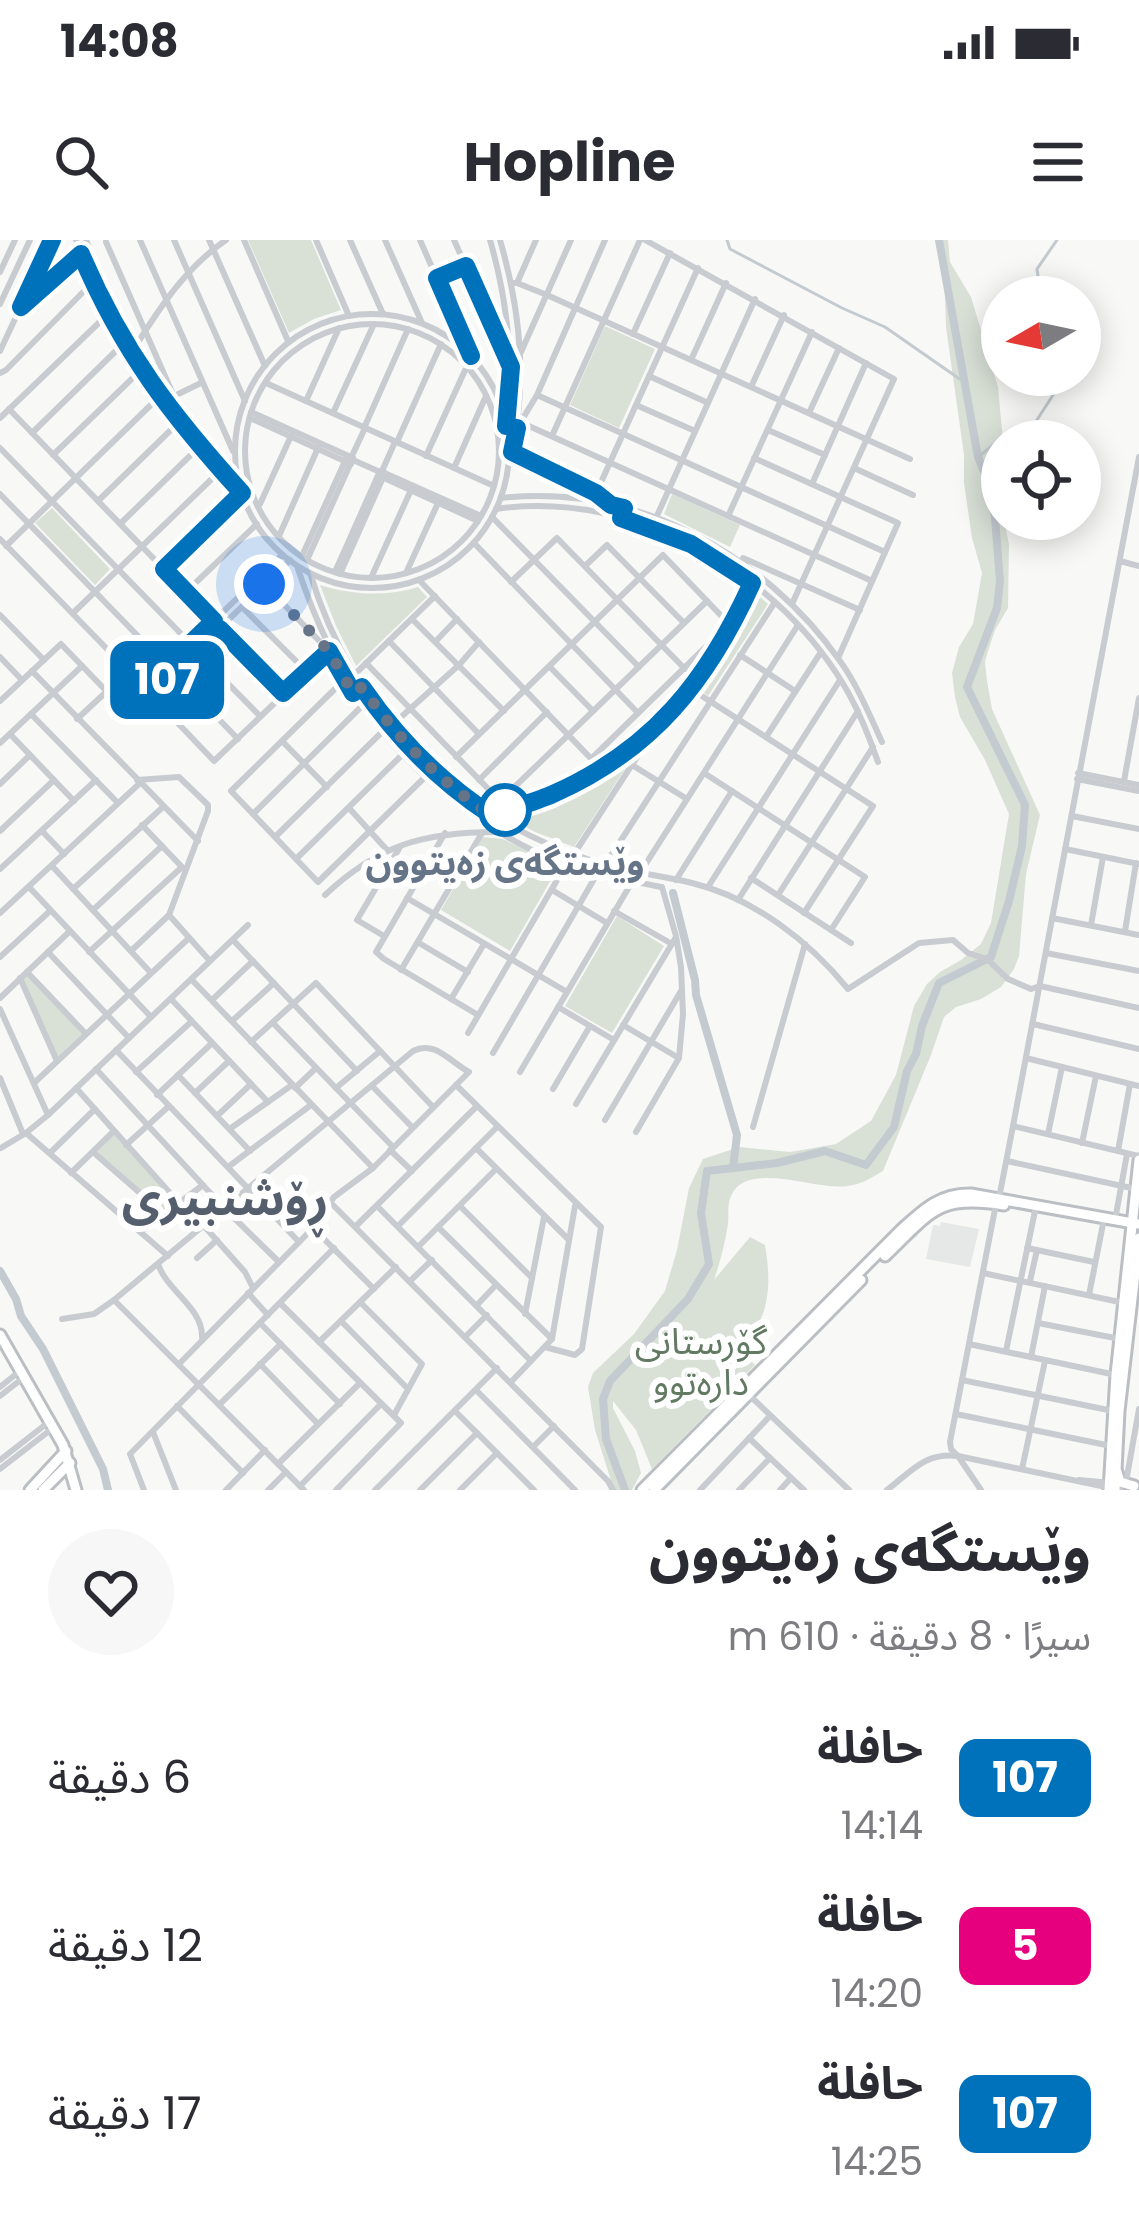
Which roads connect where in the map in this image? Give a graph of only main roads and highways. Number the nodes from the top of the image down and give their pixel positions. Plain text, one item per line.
1 (1139, 1158) edge
2 (1136, 1190) edge
3 (997, 1201) junction
4 (1109, 1222) junction
5 (1137, 1229) edge
6 (1137, 1267) edge
7 (1132, 1303) edge
8 (803, 1334) junction
9 (0, 1335) edge
10 (1122, 1376) junction
11 (68, 1457) junction
12 (1113, 1466) junction
13 (1115, 1487) edge
14 (30, 1490) edge
15 (43, 1490) edge
16 (76, 1490) edge
17 (642, 1490) edge
18 (654, 1490) edge

1 - 2 main road
2 - 5 main road
3 - 4 main road
3 - 4 main road
3 - 8 main road
4 - 5 main road
5 - 6 main road
5 - 7 main road
6 - 7 main road
7 - 10 main road
7 - 10 main road
8 - 17 main road
8 - 18 main road
9 - 11 main road
10 - 12 main road
10 - 12 main road
11 - 14 main road
11 - 15 main road
11 - 16 main road
12 - 13 main road
12 - 13 main road

